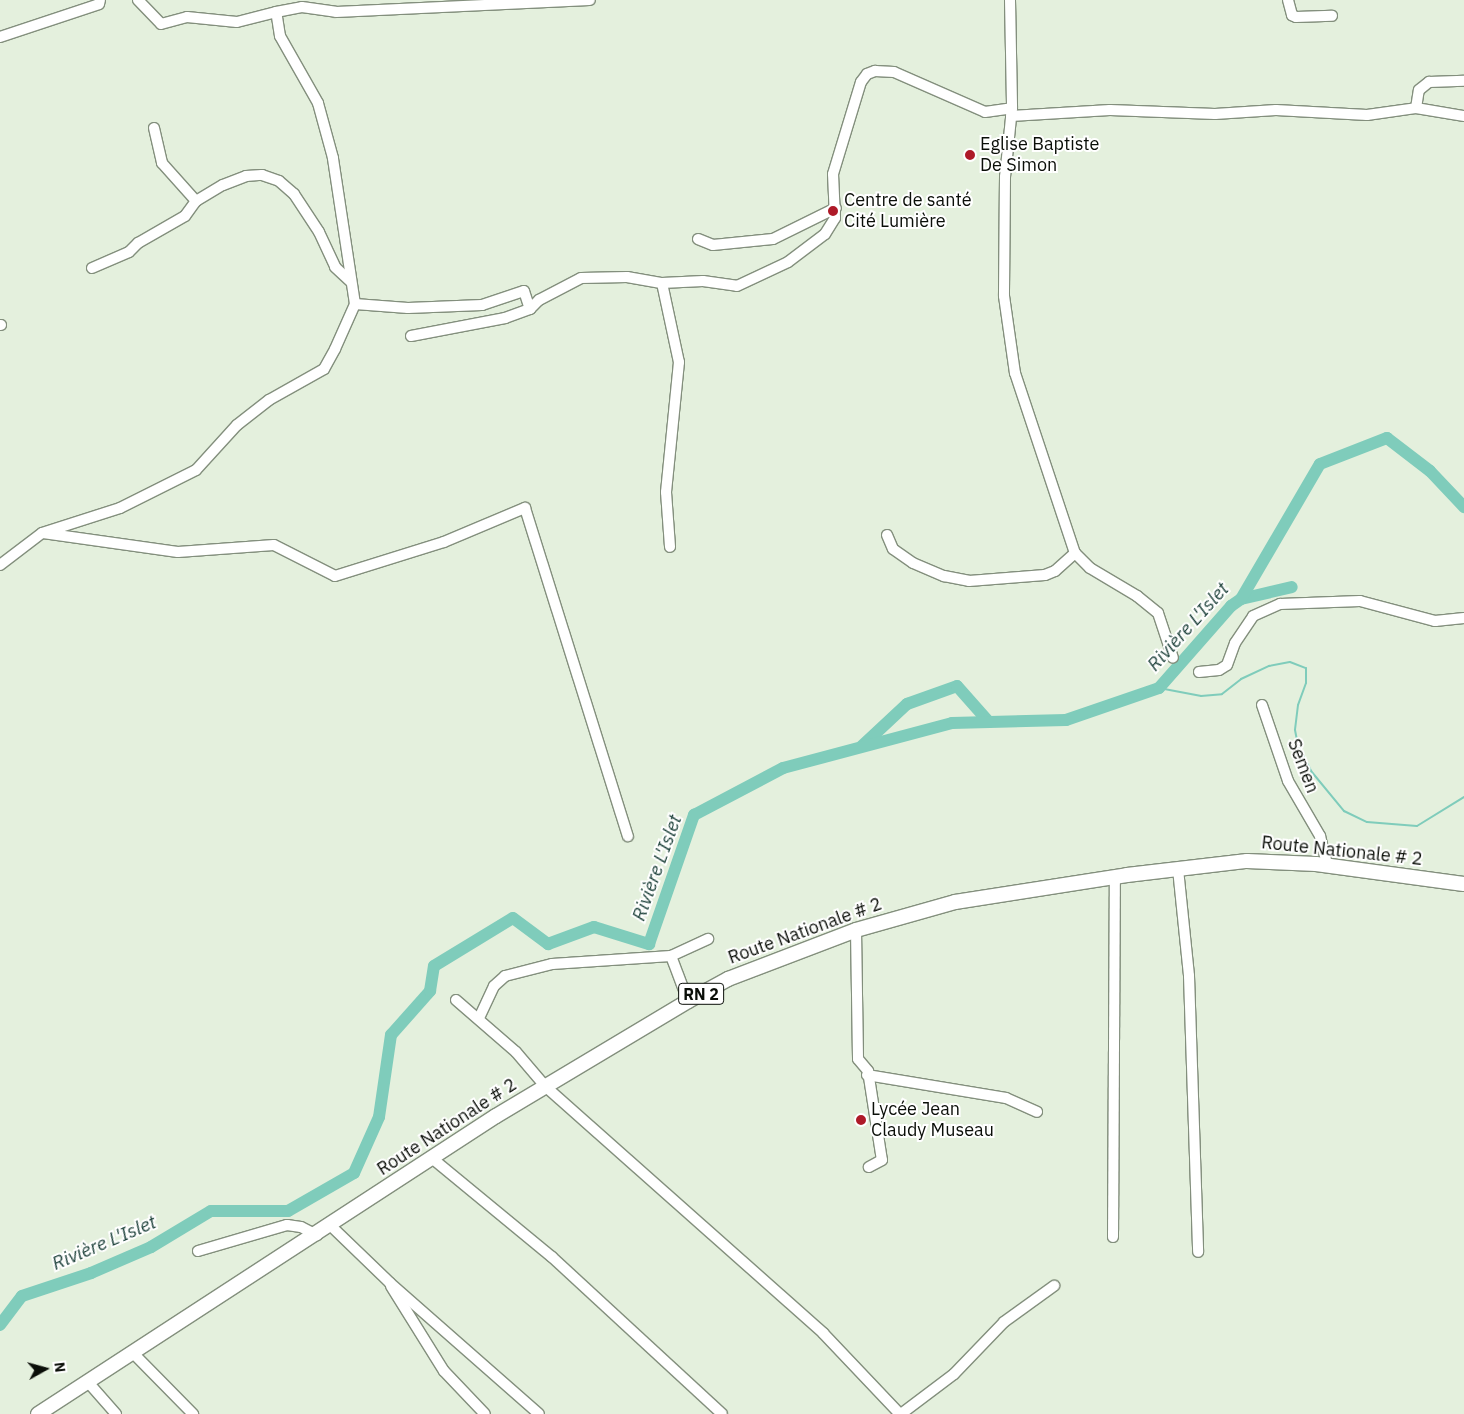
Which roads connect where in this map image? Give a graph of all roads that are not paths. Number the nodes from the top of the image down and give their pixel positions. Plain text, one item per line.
1 (100, 0) edge
2 (138, 0) edge
3 (590, 0) edge
4 (1010, 0) edge
5 (1288, 0) edge
6 (451, 3) edge
7 (276, 12) junction
8 (1332, 16) dead end
9 (0, 37) edge
10 (1463, 80) edge
11 (1416, 108) junction
12 (1011, 112) junction
13 (1464, 116) edge
14 (154, 128) dead end
15 (196, 201) junction
16 (836, 208) junction
17 (698, 239) dead end
18 (92, 268) dead end
19 (350, 281) junction
20 (662, 283) junction
21 (354, 304) junction
22 (530, 308) junction
23 (410, 336) dead end
24 (42, 533) junction
25 (887, 535) dead end
26 (670, 547) dead end
27 (1075, 553) junction
28 (0, 565) edge
29 (1464, 618) edge
30 (1173, 658) dead end
31 (1199, 672) dead end
32 (1262, 705) dead end
33 (628, 836) dead end
34 (1327, 865) junction
35 (1178, 869) junction
36 (1114, 877) junction
37 (1464, 884) edge
38 (856, 930) junction
39 (708, 939) dead end
40 (671, 956) junction
41 (456, 1000) dead end
42 (688, 1001) junction
43 (480, 1016) junction
44 (867, 1075) junction
45 (545, 1086) junction
46 (1037, 1112) dead end
47 (433, 1158) junction
48 (869, 1167) dead end
49 (331, 1226) junction
50 (317, 1235) junction
51 (1113, 1237) dead end
52 (198, 1251) dead end
53 (1198, 1252) dead end
54 (390, 1283) junction
55 (1054, 1286) dead end
56 (133, 1353) junction
57 (88, 1381) junction
58 (38, 1414) edge
59 (116, 1414) edge
60 (193, 1414) edge
61 (485, 1414) edge
62 (539, 1414) edge
63 (722, 1414) edge
64 (900, 1414) edge

1 - 9 street
2 - 7 street
3 - 6 street
4 - 12 street
5 - 8 street
6 - 7 street
7 - 19 street
10 - 11 street
11 - 12 street
11 - 13 street
12 - 16 street
12 - 27 street
14 - 15 street
15 - 18 street
15 - 19 street
16 - 17 street
16 - 20 street
19 - 21 street
20 - 22 street
20 - 26 street
21 - 22 street
21 - 24 street
22 - 23 street
24 - 28 street
24 - 33 street
25 - 27 street
27 - 30 street
29 - 31 street
32 - 34 street, Semen
34 - 35 main road, Route Nationale # 2 / RN 2
34 - 37 main road, Route Nationale # 2 / RN 2
35 - 36 main road, Route Nationale # 2 / RN 2
35 - 53 street
36 - 38 main road, Route Nationale # 2 / RN 2
36 - 51 street
38 - 42 main road, Route Nationale # 2 / RN 2
38 - 44 street
39 - 40 street
40 - 42 street
40 - 43 street
41 - 43 street
42 - 45 main road, Route Nationale # 2 / RN 2
43 - 45 street
44 - 46 street
44 - 48 street
45 - 47 main road, Route Nationale # 2 / RN 2
45 - 64 street
47 - 49 main road, Route Nationale # 2 / RN 2
47 - 63 street
49 - 50 main road, Route Nationale # 2 / RN 2
49 - 54 street
50 - 52 street
50 - 56 main road, Route Nationale # 2 / RN 2
54 - 61 street
54 - 62 street
55 - 64 street
56 - 57 main road, Route Nationale # 2 / RN 2
56 - 60 street
57 - 58 main road, Route Nationale # 2 / RN 2
57 - 59 street

